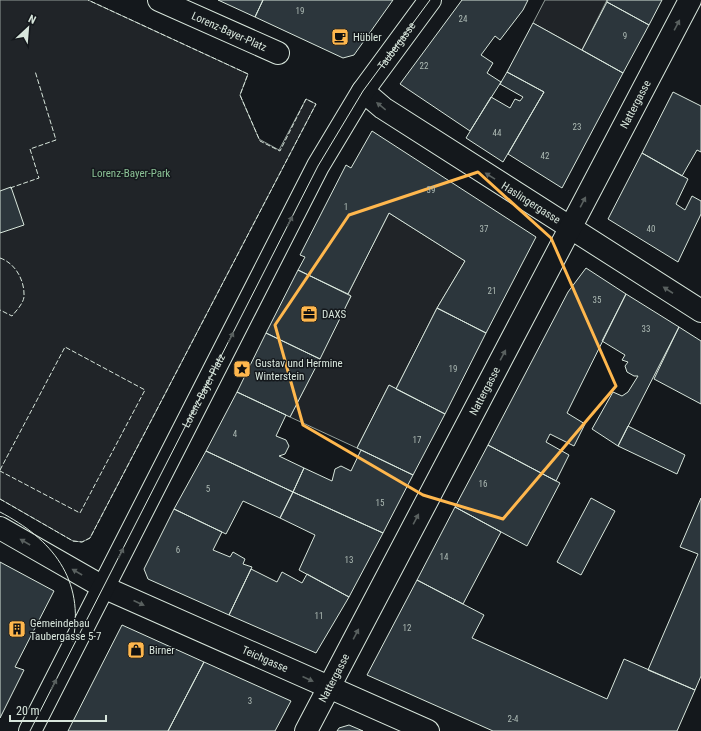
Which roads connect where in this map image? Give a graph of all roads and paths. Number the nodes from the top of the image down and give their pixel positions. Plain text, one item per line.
1 (159, 0) edge
2 (430, 0) edge
3 (690, 0) edge
4 (278, 53) dead end
5 (363, 91) junction
6 (570, 227) junction
7 (701, 311) edge
8 (0, 528) edge
9 (103, 587) junction
10 (328, 688) junction
11 (30, 731) edge
12 (306, 731) edge
13 (428, 731) edge

1 - 4 street, Lorenz-Bayer-Platz
2 - 5 street, Taubergasse
6 -> 3 street, Nattergasse
6 -> 5 street, Haslingergasse
9 -> 5 street, Lorenz-Bayer-Platz
7 -> 6 street, Haslingergasse
10 -> 6 street, Nattergasse
9 -> 8 street
9 -> 10 street, Teichgasse
11 -> 9 street
10 - 12 street, Nattergasse
10 - 13 street, Teichgasse

